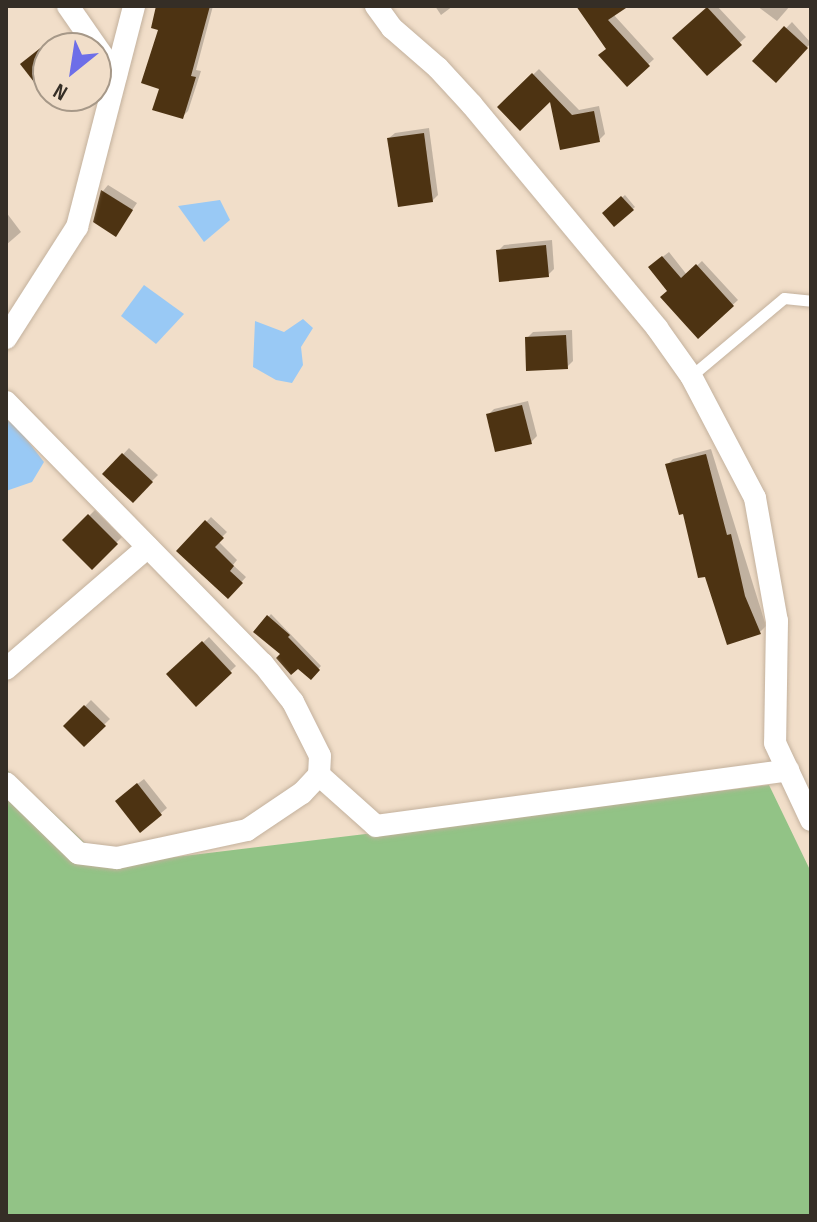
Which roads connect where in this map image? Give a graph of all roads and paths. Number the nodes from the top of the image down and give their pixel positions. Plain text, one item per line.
1 (68, 6) edge
2 (134, 6) edge
3 (376, 6) edge
4 (116, 75) junction
5 (811, 301) edge
6 (7, 333) edge
7 (691, 376) junction
8 (6, 402) edge
9 (148, 547) junction
10 (6, 669) edge
11 (788, 770) junction
12 (319, 775) junction
13 (6, 783) edge
14 (811, 820) edge

1 - 4 street
2 - 4 street
3 - 7 street
4 - 6 street
5 - 7 lane
7 - 11 street
8 - 9 street
9 - 10 street
9 - 12 street
11 - 12 street
11 - 14 street
12 - 13 street

